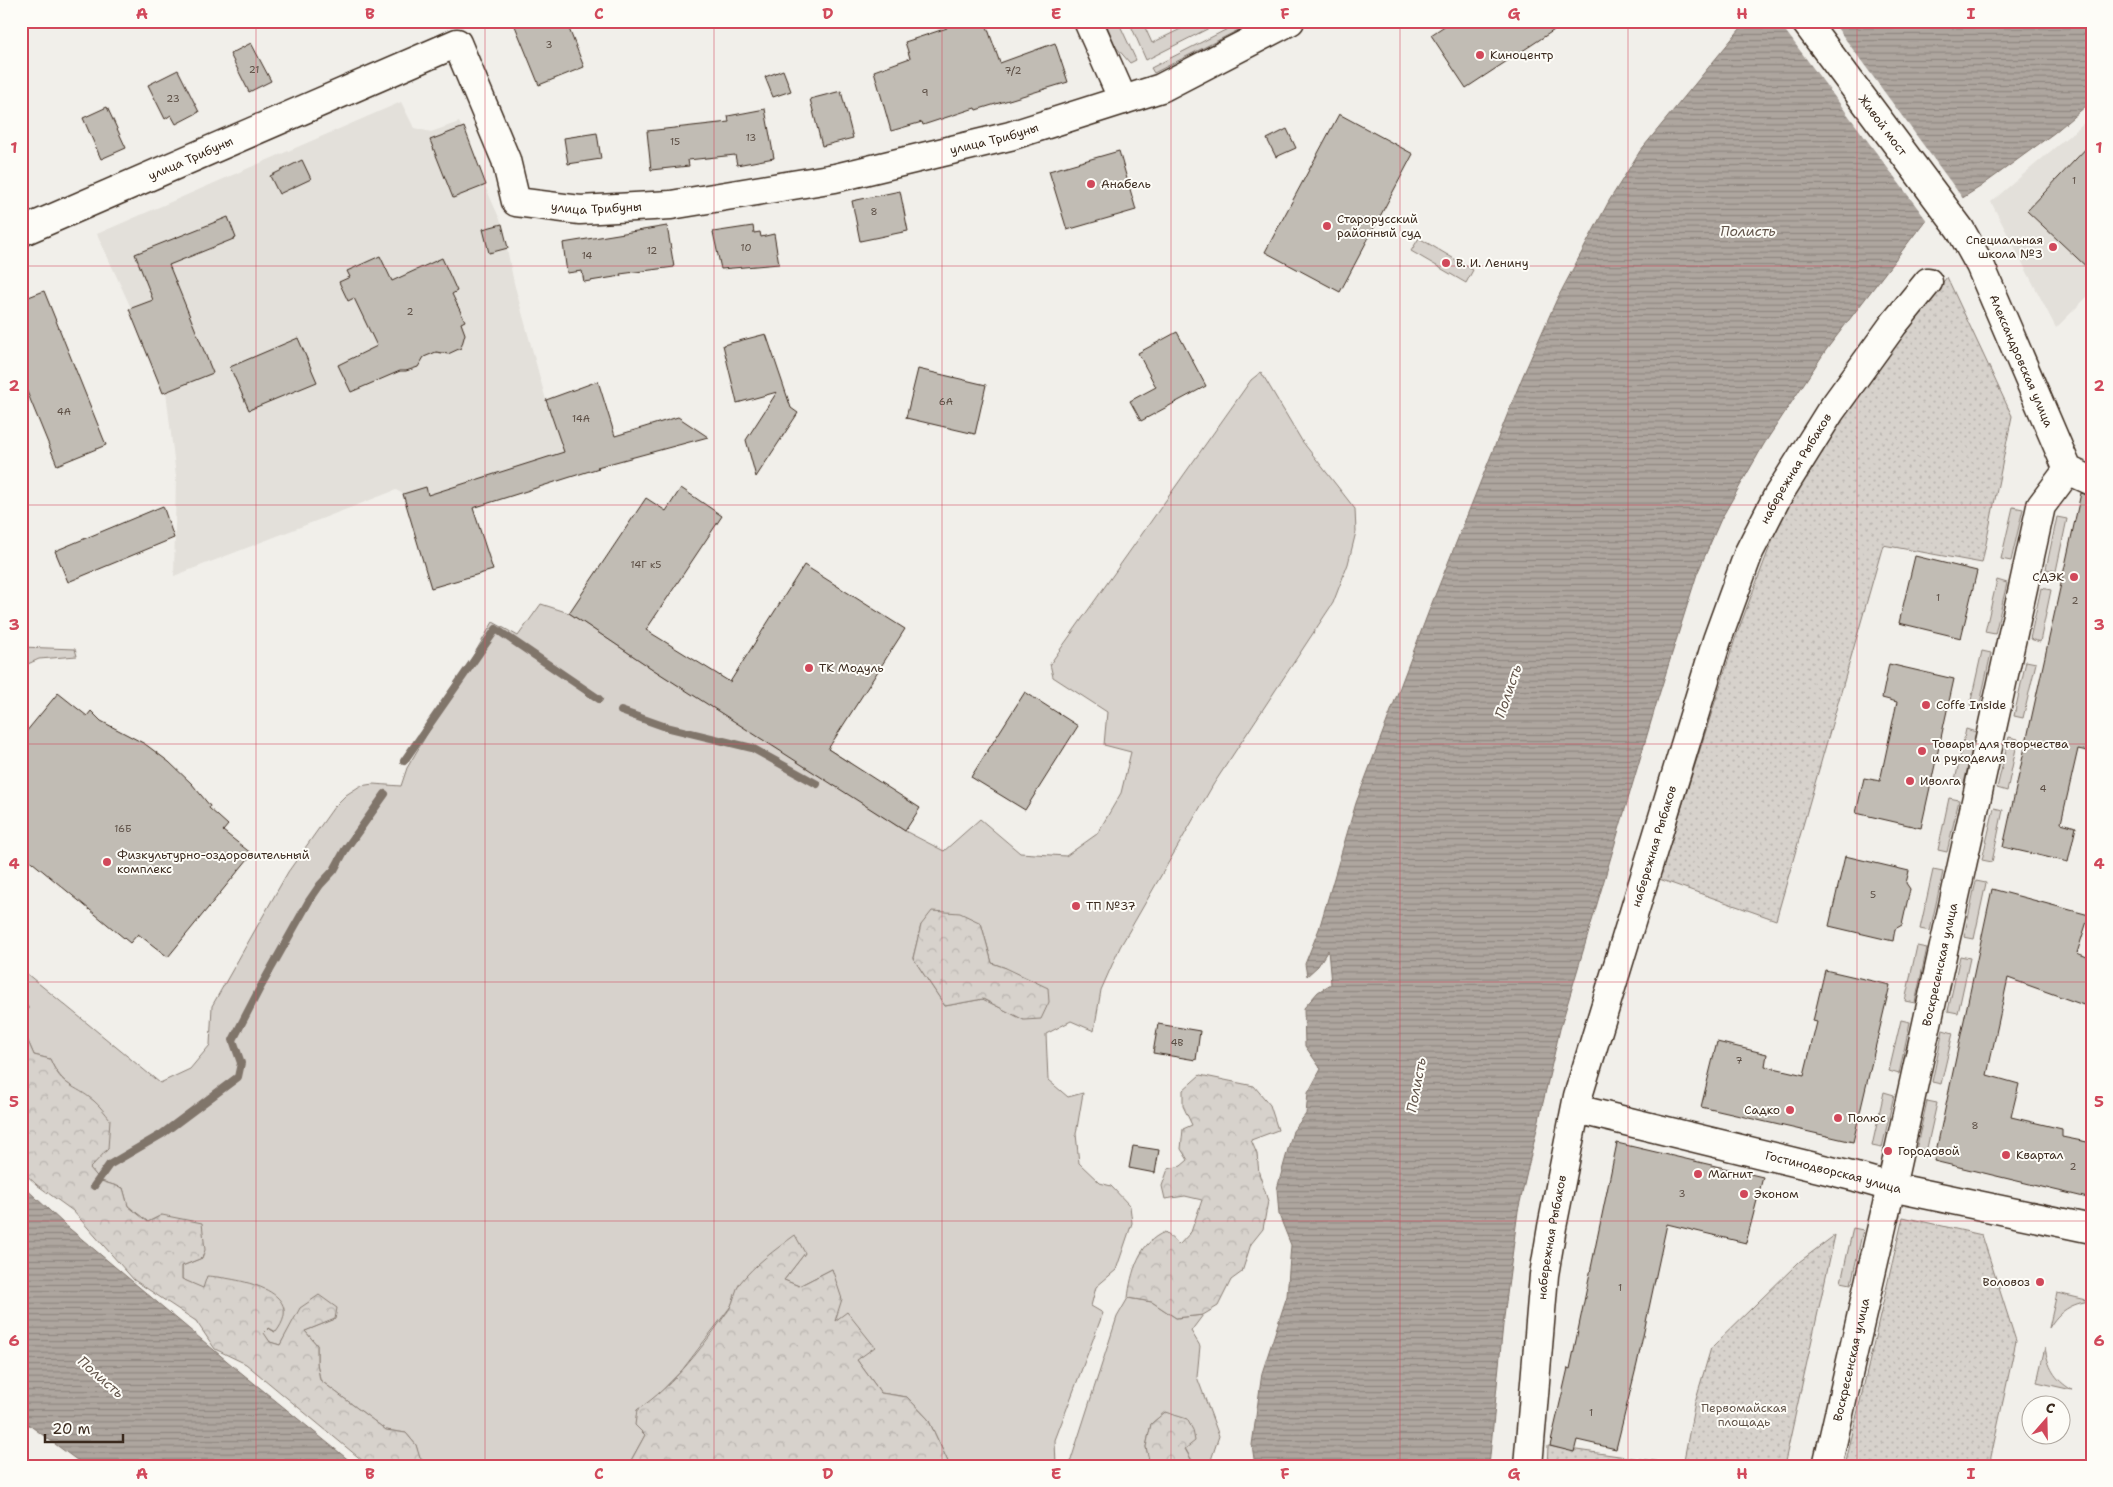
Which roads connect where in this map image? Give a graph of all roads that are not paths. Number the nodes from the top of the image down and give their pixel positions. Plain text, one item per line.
1 (1088, 21) edge
2 (1290, 21) edge
3 (1806, 21) edge
4 (452, 32) edge
5 (1123, 100) junction
6 (1960, 229) joint
7 (21, 232) edge
8 (1928, 282) dead end
9 (2080, 476) edge
10 (1576, 1108) junction
11 (1891, 1187) junction
12 (2092, 1229) edge
13 (1528, 1466) edge
14 (1827, 1466) edge

1 - 5 street
2 - 5 street, улица Трибуны
3 - 6 street, Живой мост
4 - 5 street, улица Трибуны
4 - 7 street, улица Трибуны
6 - 9 street, Александровская улица
8 - 10 street, набережная Рыбаков
9 - 11 street, Воскресенская улица
10 - 11 street, Гостинодворская улица
10 - 13 street, набережная Рыбаков
11 - 12 street, Гостинодворская улица
11 - 14 street, Воскресенская улица

